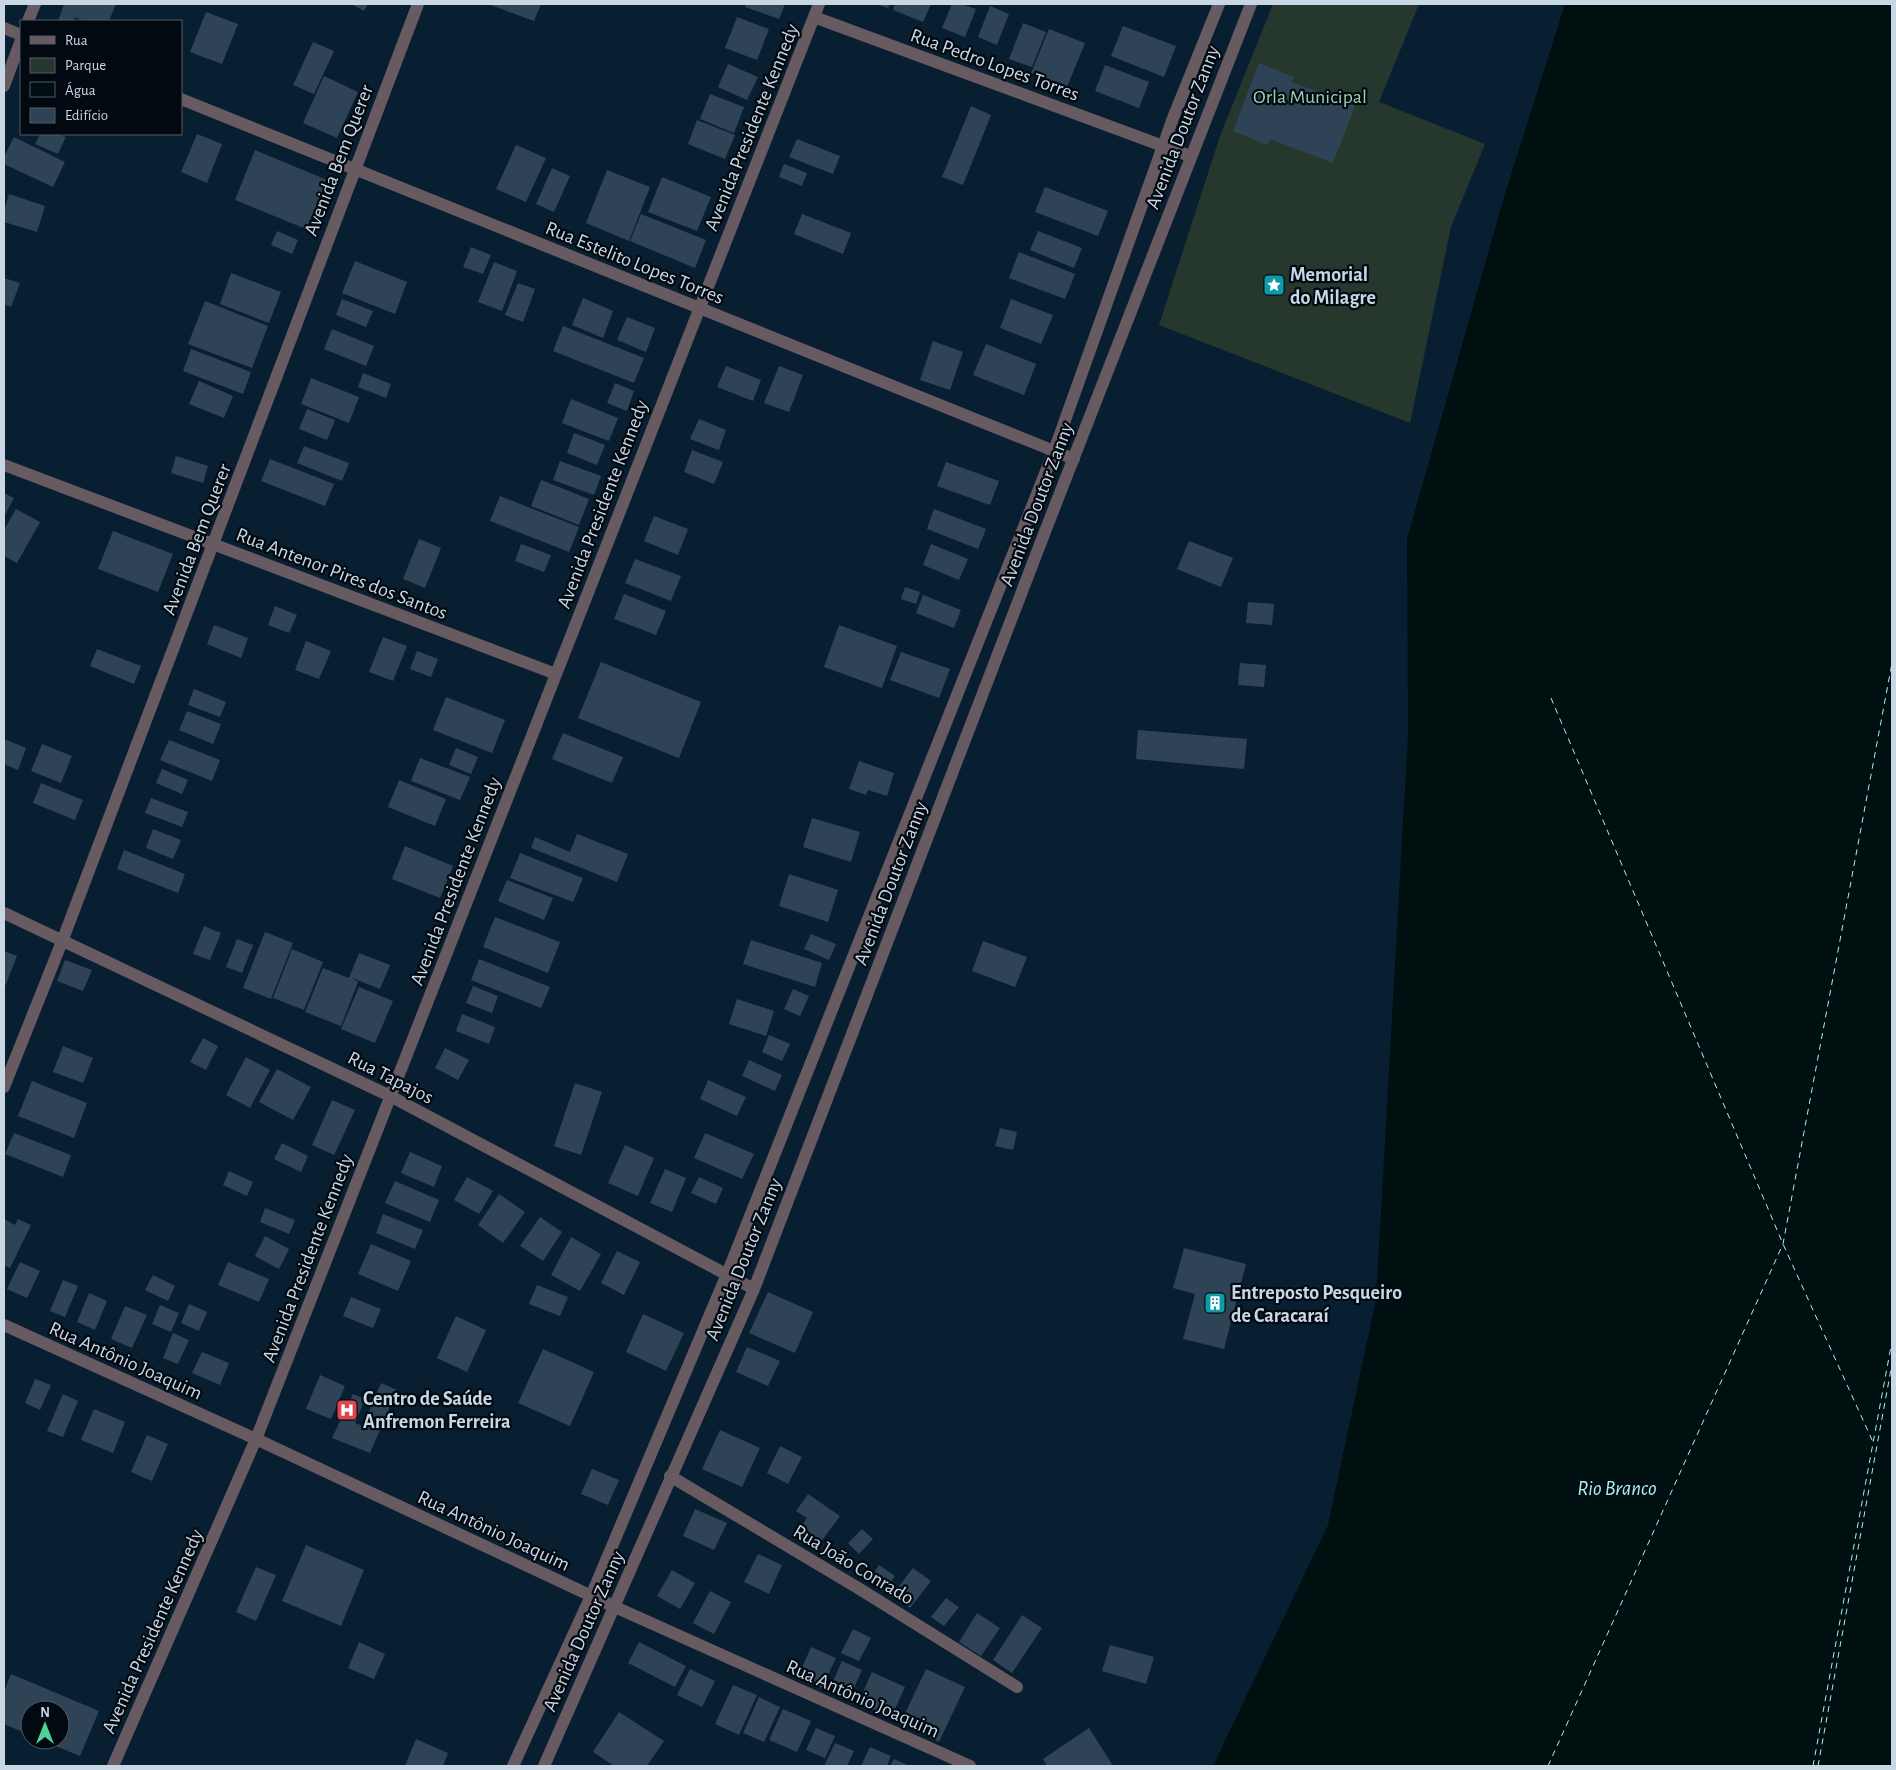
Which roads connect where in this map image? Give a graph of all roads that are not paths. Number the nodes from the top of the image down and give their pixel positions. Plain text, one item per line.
1 (35, 4) edge
2 (418, 4) edge
3 (819, 4) edge
4 (1219, 4) edge
5 (1251, 4) edge
6 (814, 18) junction
7 (28, 20) edge
8 (4, 28) edge
9 (20, 35) edge
10 (20, 43) edge
11 (4, 86) edge
12 (182, 100) edge
13 (1163, 146) junction
14 (1190, 156) junction
15 (354, 169) junction
16 (699, 308) junction
17 (1054, 451) junction
18 (1074, 459) junction
19 (4, 465) edge
20 (214, 544) junction
21 (556, 674) junction
22 (4, 913) edge
23 (63, 939) junction
24 (4, 1087) edge
25 (390, 1096) junction
26 (727, 1274) junction
27 (754, 1288) junction
28 (4, 1325) edge
29 (256, 1439) junction
30 (670, 1476) junction
31 (591, 1596) junction
32 (615, 1607) junction
33 (1017, 1687) dead end
34 (113, 1766) edge
35 (513, 1766) edge
36 (544, 1766) edge
37 (970, 1766) edge

1 - 7 street
2 - 15 street, Avenida Bem Querer
3 - 6 street, Avenida Presidente Kennedy
4 - 13 street, Avenida Doutor Zanny
5 - 14 street, Avenida Doutor Zanny
6 - 13 street, Rua Pedro Lopes Torres
6 - 16 street, Avenida Presidente Kennedy
8 - 9 street
10 - 11 street
12 - 15 street, Rua Estelito Lopes Torres
13 - 14 street, Rua Pedro Lopes Torres
13 - 17 street, Avenida Doutor Zanny
14 - 18 street, Avenida Doutor Zanny
15 - 16 street, Rua Estelito Lopes Torres
15 - 20 street, Avenida Bem Querer
16 - 17 street, Rua Estelito Lopes Torres
16 - 21 street, Avenida Presidente Kennedy
17 - 18 street, Rua Estelito Lopes Torres
17 - 26 street, Avenida Doutor Zanny
18 - 27 street, Avenida Doutor Zanny
19 - 20 street, Rua Antenor Pires dos Santos
20 - 21 street, Rua Antenor Pires dos Santos
20 - 23 street, Avenida Bem Querer
21 - 25 street, Avenida Presidente Kennedy
22 - 23 street, Rua Tapajos
23 - 24 street, Avenida Bem Querer
23 - 25 street, Rua Tapajos
25 - 26 street, Rua Tapajos
25 - 29 street, Avenida Presidente Kennedy
26 - 27 street, Rua Tapajos
26 - 31 street, Avenida Doutor Zanny
27 - 30 street, Avenida Doutor Zanny
28 - 29 street, Rua Antônio Joaquim
29 - 31 street, Rua Antônio Joaquim
29 - 34 street, Avenida Presidente Kennedy
30 - 32 street, Avenida Doutor Zanny
30 - 33 street, Rua João Conrado
31 - 32 street, Rua Antônio Joaquim
31 - 35 street, Avenida Doutor Zanny
32 - 36 street, Avenida Doutor Zanny
32 - 37 street, Rua Antônio Joaquim

